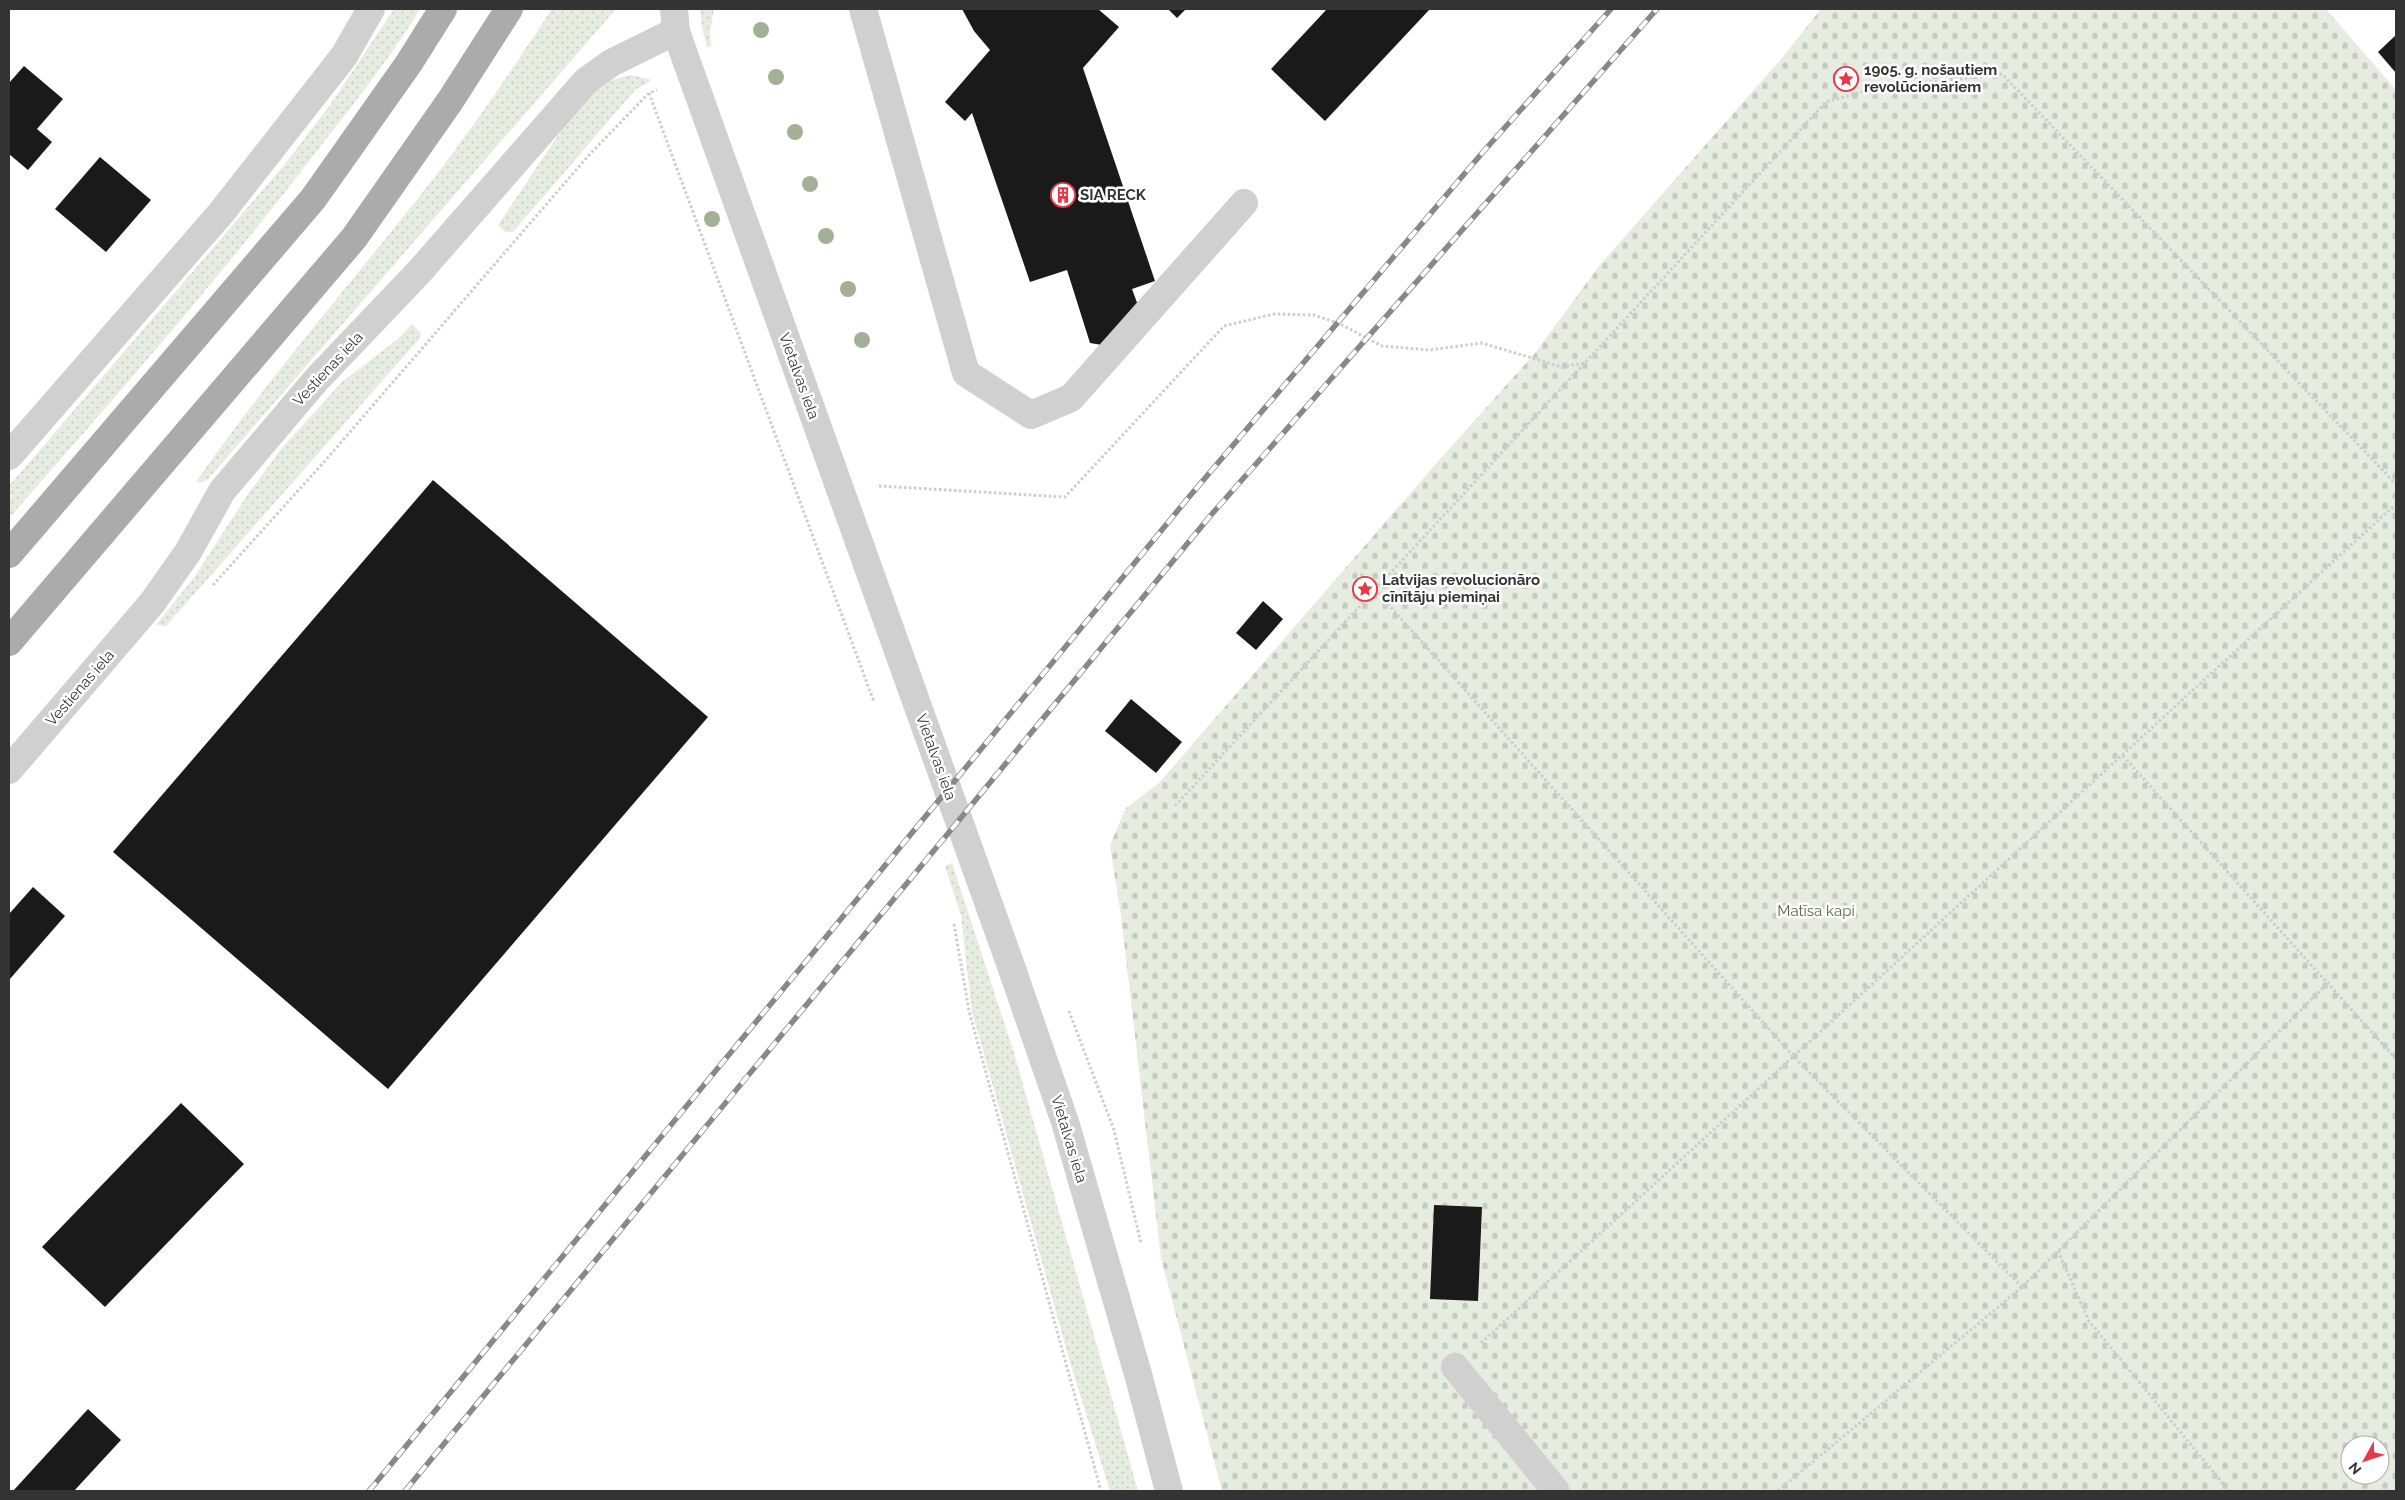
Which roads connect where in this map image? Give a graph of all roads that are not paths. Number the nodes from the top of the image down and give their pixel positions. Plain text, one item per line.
1 (371, 9) edge
2 (443, 9) edge
3 (509, 9) edge
4 (863, 9) edge
5 (675, 20) edge
6 (1244, 203) dead end
7 (9, 456) edge
8 (9, 554) edge
9 (9, 642) edge
10 (9, 770) edge
11 (1455, 1367) road end
12 (1169, 1491) edge
13 (1556, 1491) edge

1 - 7 street
2 - 8 main road
3 - 9 main road
4 - 6 street
5 - 10 street, Vestienas iela
5 - 12 street, Vietalvas iela
11 - 13 street

